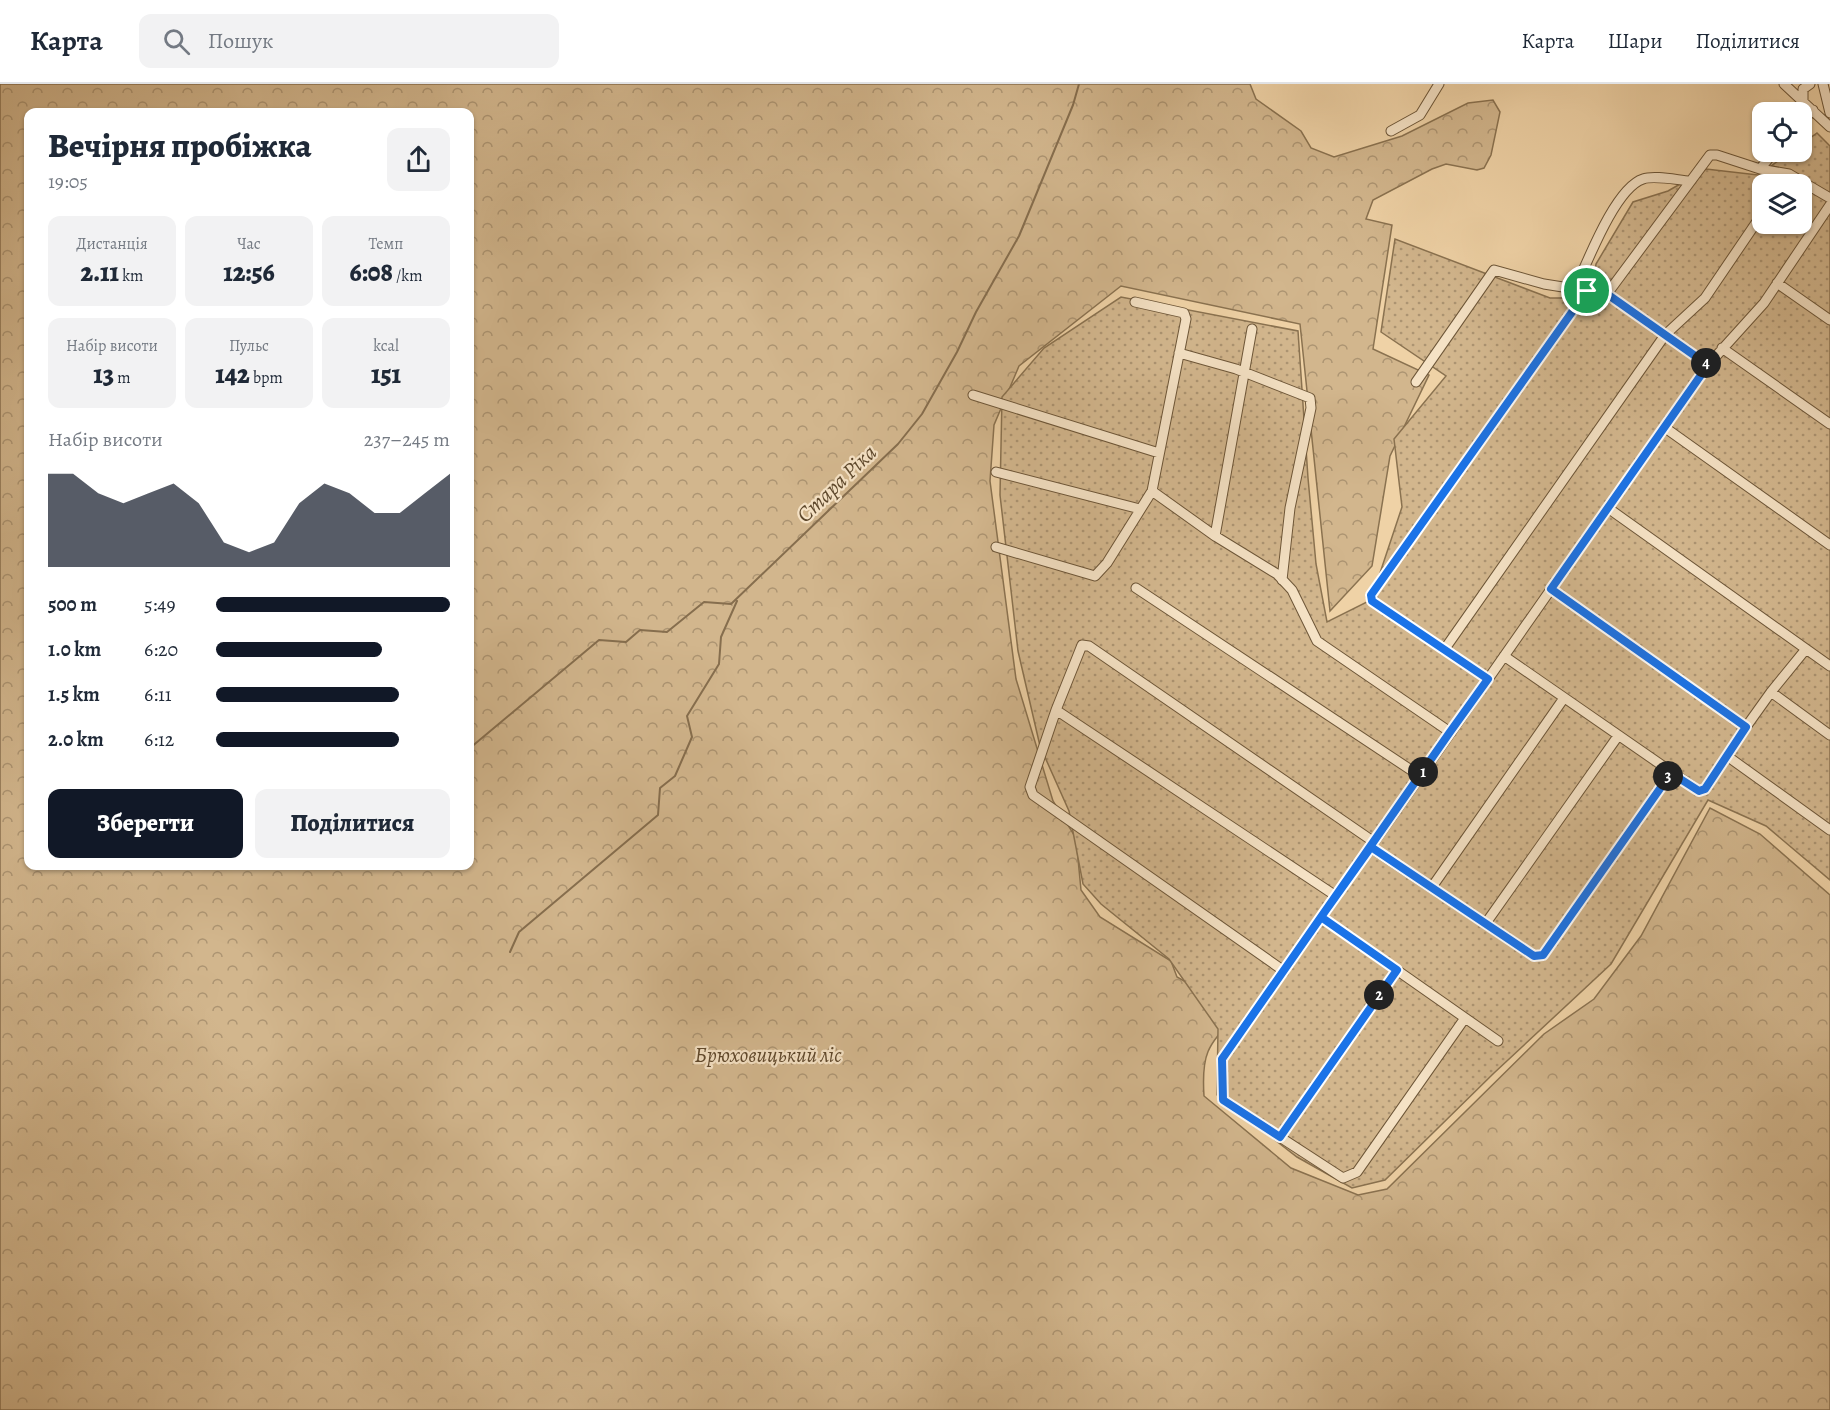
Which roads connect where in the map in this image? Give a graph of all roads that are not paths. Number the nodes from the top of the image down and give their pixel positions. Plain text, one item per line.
1 (1439, 84) edge
2 (1786, 86) edge
3 (1820, 86) edge
4 (1806, 87) edge
5 (1803, 100) junction
6 (1829, 109) edge
7 (1814, 111) junction
8 (1830, 127) edge
9 (1391, 131) dead end
10 (1765, 162) edge
11 (1760, 168) junction
12 (1789, 174) edge
13 (1690, 181) junction
14 (1812, 187) edge
15 (1830, 198) edge
16 (1830, 205) edge
17 (1821, 219) junction
18 (1830, 225) edge
19 (1752, 229) edge
20 (1778, 283) junction
21 (1575, 289) junction
22 (1587, 291) junction
23 (1607, 294) junction
24 (1135, 302) dead end
25 (1830, 320) edge
26 (1252, 329) dead end
27 (1665, 335) junction
28 (1722, 348) junction
29 (1179, 353) junction
30 (1708, 365) junction
31 (1244, 372) junction
32 (1416, 382) dead end
33 (974, 395) dead end
34 (1830, 424) edge
35 (1665, 427) junction
36 (1159, 453) junction
37 (996, 472) dead end
38 (1152, 490) junction
39 (1608, 508) junction
40 (1140, 509) junction
41 (1215, 536) junction
42 (1830, 545) edge
43 (996, 547) dead end
44 (1282, 580) junction
45 (1136, 588) dead end
46 (1551, 589) junction
47 (1806, 649) junction
48 (1444, 650) junction
49 (1504, 656) junction
50 (1830, 666) edge
51 (1488, 679) junction
52 (1771, 692) junction
53 (1564, 698) junction
54 (1056, 710) junction
55 (1746, 727) junction
56 (1450, 732) junction
57 (1830, 735) edge
58 (1618, 736) junction
59 (1727, 756) junction
60 (1671, 773) junction
61 (1420, 776) junction
62 (1830, 830) edge
63 (1372, 844) junction
64 (1432, 887) junction
65 (1336, 896) junction
66 (1321, 917) junction
67 (1486, 923) junction
68 (1397, 970) junction
69 (1284, 971) junction
70 (1465, 1018) junction
71 (1498, 1041) dead end
72 (1280, 1137) junction

1 - 9 street
2 - 4 street
2 - 5 street
3 - 6 street
4 - 5 street
5 - 7 street
6 - 7 street
7 - 8 street
10 - 11 street
11 - 12 street
11 - 13 street
13 - 21 street
13 - 23 street
14 - 15 street
16 - 17 street
17 - 18 street
17 - 20 street
19 - 27 street
20 - 25 street
20 - 28 street
21 - 22 street
21 - 32 street
22 - 23 street
22 - 48 street
23 - 27 street
24 - 29 street
26 - 31 street
27 - 30 street
27 - 48 street
28 - 30 street
28 - 34 street
29 - 31 street
29 - 36 street
30 - 35 street
31 - 41 street
31 - 44 street
33 - 36 street
35 - 39 street
35 - 42 street
36 - 38 street
37 - 40 street
38 - 40 street
38 - 41 street
39 - 46 street
39 - 47 street
40 - 43 street
41 - 44 street
44 - 56 street
45 - 61 street
46 - 49 street
46 - 55 street
47 - 50 street
47 - 52 street
48 - 51 street
49 - 51 street
49 - 53 street
51 - 56 street
52 - 55 street
52 - 57 street
53 - 58 street
53 - 64 street
54 - 63 street
54 - 65 street
54 - 69 street
55 - 59 street
56 - 61 street
58 - 60 street
58 - 67 street
59 - 60 street
59 - 62 street
60 - 67 street
61 - 63 street
63 - 64 street
63 - 65 street
64 - 67 street
65 - 66 street
66 - 68 street
66 - 69 street
68 - 70 street
68 - 72 street
69 - 72 street
70 - 71 street
70 - 72 street

